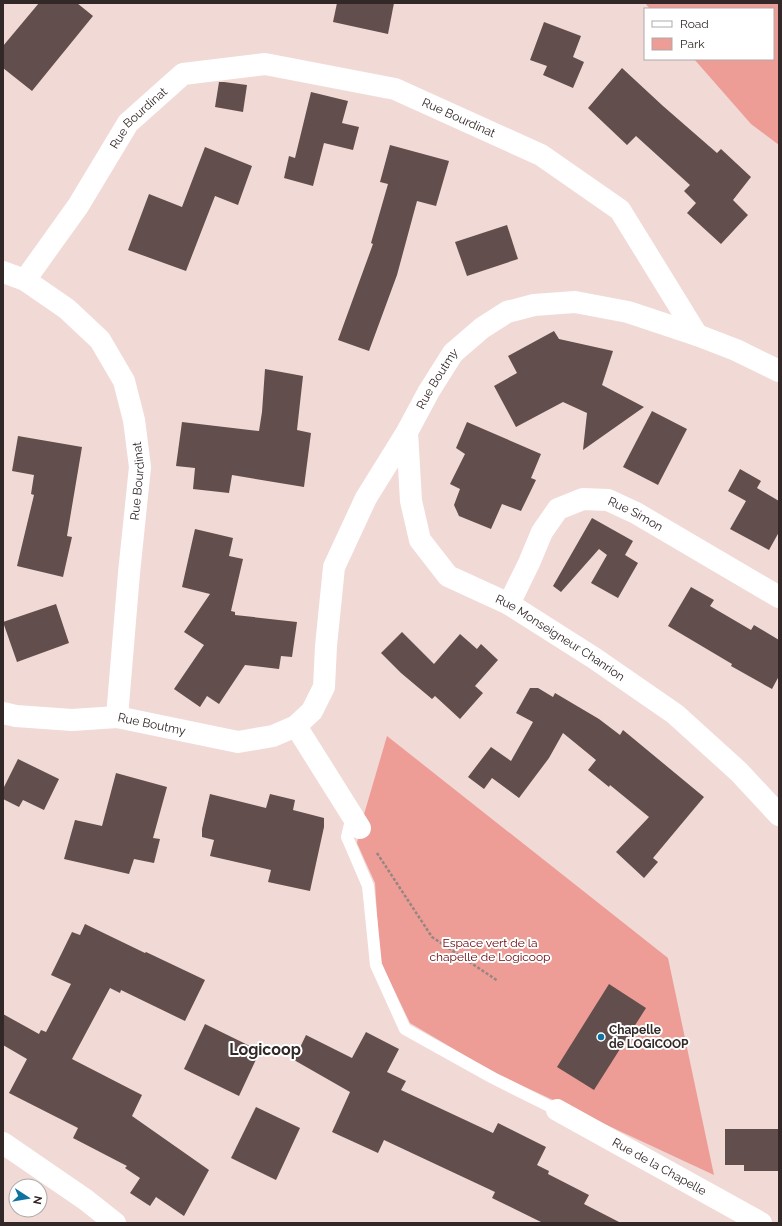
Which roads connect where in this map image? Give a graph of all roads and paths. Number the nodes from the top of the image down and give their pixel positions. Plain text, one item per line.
1 (3, 272) edge
2 (25, 280) junction
3 (697, 335) junction
4 (779, 371) edge
5 (407, 432) junction
6 (779, 597) edge
7 (509, 604) junction
8 (3, 713) edge
9 (117, 717) junction
10 (296, 726) junction
11 (779, 815) edge
12 (356, 822) junction
13 (498, 981) dead end
14 (557, 1110) joint
15 (3, 1143) edge
16 (115, 1223) edge
17 (761, 1223) edge

1 - 2 street
2 - 3 street, Rue Bourdinat
2 - 9 street, Rue Bourdinat
3 - 4 street, Rue Boutmy
3 - 5 street, Rue Boutmy
5 - 7 street, Rue Monseigneur Chanrion
5 - 10 street, Rue Boutmy
6 - 7 street, Rue Simon
7 - 11 street, Rue Monseigneur Chanrion
8 - 9 street, Rue Boutmy
9 - 10 street, Rue Boutmy
10 - 12 street
12 - 13 path
12 - 14 lane
14 - 17 street, Rue de la Chapelle
15 - 16 street

